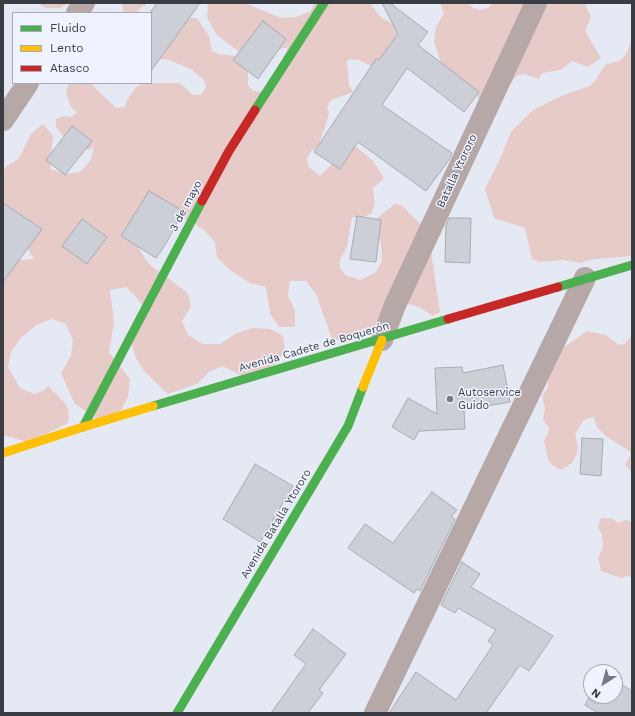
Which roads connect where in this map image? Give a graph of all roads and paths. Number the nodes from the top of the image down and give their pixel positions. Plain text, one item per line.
1 (84, 3) edge
2 (324, 3) edge
3 (536, 3) edge
4 (78, 12) edge
5 (27, 84) edge
6 (3, 120) edge
7 (632, 265) edge
8 (585, 278) junction
9 (382, 340) junction
10 (83, 428) junction
11 (3, 453) edge
12 (177, 713) edge
13 (375, 713) edge

1 - 4 street
2 - 10 street, 3 de mayo
3 - 9 street, Batalla Ytororo
5 - 6 street
7 - 8 street, Avenida Cadete de Boquerón
8 - 9 street, Avenida Cadete de Boquerón
8 - 13 street
9 - 10 street, Avenida Cadete de Boquerón
9 - 12 street, Avenida Batalla Ytororo
10 - 11 street, Avenida Cadete de Boquerón

